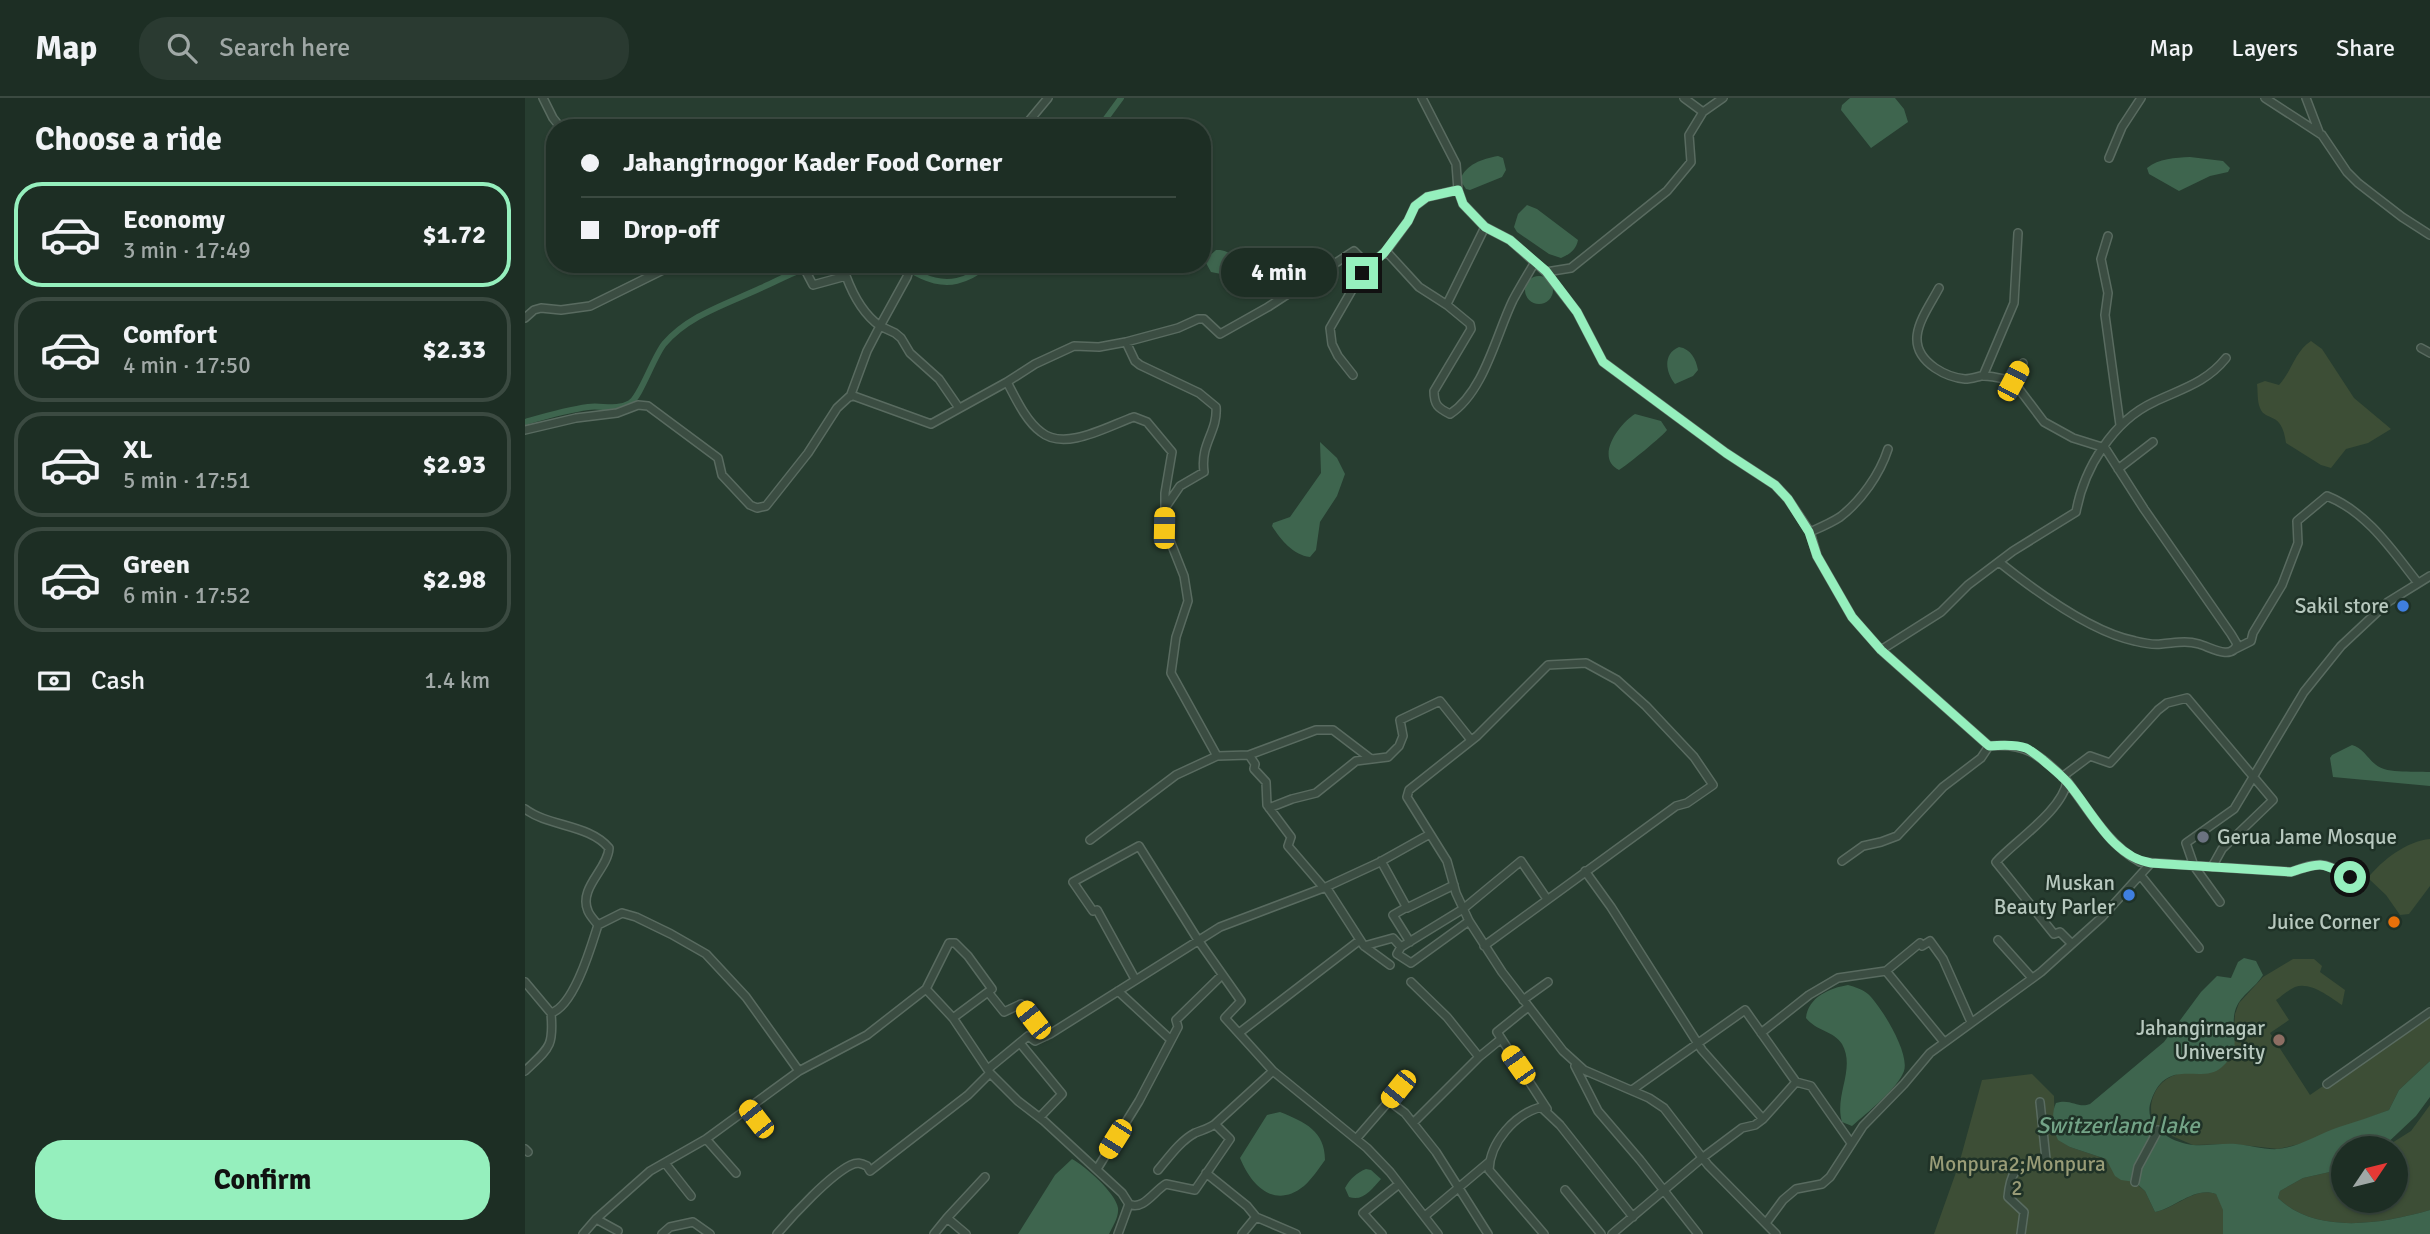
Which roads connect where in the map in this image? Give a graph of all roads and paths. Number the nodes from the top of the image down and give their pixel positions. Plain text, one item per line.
1 (544, 98) edge
2 (1048, 98) edge
3 (1422, 98) edge
4 (1684, 98) edge
5 (1723, 98) edge
6 (2141, 98) edge
7 (2265, 98) edge
8 (2306, 98) edge
9 (1703, 112) junction
10 (554, 119) edge
11 (1030, 119) edge
12 (2319, 133) junction
13 (2109, 158) dead end
14 (1458, 190) junction
15 (1485, 227) junction
16 (2018, 233) dead end
17 (2430, 235) edge
18 (2108, 236) dead end
19 (1386, 251) junction
20 (1535, 262) junction
21 (1367, 264) junction
22 (1546, 271) junction
23 (657, 273) edge
24 (807, 273) edge
25 (908, 273) edge
26 (1939, 288) dead end
27 (1447, 304) junction
28 (525, 317) edge
29 (880, 326) junction
30 (1126, 342) junction
31 (2421, 348) dead end
32 (2430, 353) edge
33 (2226, 358) dead end
34 (2023, 363) dead end
35 (1353, 375) dead end
36 (1983, 376) junction
37 (2013, 381) junction
38 (1007, 382) junction
39 (850, 397) junction
40 (959, 408) junction
41 (2120, 425) junction
42 (525, 430) edge
43 (2153, 442) dead end
44 (2105, 448) junction
45 (1888, 449) dead end
46 (2118, 469) junction
47 (1165, 509) junction
48 (1809, 532) junction
49 (1999, 562) junction
50 (2430, 576) edge
51 (2418, 583) junction
52 (2235, 649) junction
53 (1881, 650) junction
54 (1471, 740) junction
55 (1989, 746) junction
56 (1249, 755) junction
57 (1217, 756) junction
58 (1371, 759) junction
59 (2253, 775) junction
60 (2064, 779) junction
61 (1269, 808) junction
62 (525, 809) edge
63 (1430, 834) junction
64 (1090, 840) dead end
65 (1381, 861) junction
66 (1842, 861) dead end
67 (2151, 863) junction
68 (2193, 866) junction
69 (2213, 867) junction
70 (1585, 871) junction
71 (2141, 876) junction
72 (2350, 877) dead end
73 (1454, 886) junction
74 (1325, 888) junction
75 (1548, 899) junction
76 (2220, 902) dead end
77 (1407, 907) junction
78 (1463, 909) junction
79 (1469, 922) junction
80 (598, 925) junction
81 (1198, 940) junction
82 (1999, 940) dead end
83 (1410, 942) junction
84 (1362, 943) junction
85 (2071, 943) junction
86 (1484, 946) junction
87 (1401, 947) junction
88 (2199, 948) dead end
89 (1390, 965) dead end
90 (1886, 971) junction
91 (1222, 975) junction
92 (2032, 978) junction
93 (1135, 979) junction
94 (525, 982) edge
95 (1411, 982) dead end
96 (1548, 982) dead end
97 (926, 989) junction
98 (1118, 991) junction
99 (988, 992) junction
100 (1525, 1004) junction
101 (2430, 1012) edge
102 (551, 1013) junction
103 (953, 1018) junction
104 (1972, 1022) junction
105 (1239, 1033) junction
106 (1761, 1033) junction
107 (1046, 1036) junction
108 (1171, 1040) junction
109 (1501, 1040) junction
110 (1020, 1042) junction
111 (1944, 1042) junction
112 (1697, 1044) junction
113 (1479, 1057) junction
114 (1573, 1062) junction
115 (525, 1071) edge
116 (799, 1071) junction
117 (989, 1071) junction
118 (1273, 1072) junction
119 (1408, 1078) dead end
120 (1795, 1082) junction
121 (2327, 1084) dead end
122 (1632, 1090) junction
123 (1389, 1101) junction
124 (2040, 1102) dead end
125 (747, 1108) junction
126 (1548, 1112) junction
127 (1040, 1117) junction
128 (1763, 1119) junction
129 (1413, 1123) junction
130 (1216, 1124) junction
131 (764, 1130) dead end
132 (2158, 1130) dead end
133 (706, 1139) junction
134 (1356, 1139) junction
135 (1851, 1143) junction
136 (1702, 1158) junction
137 (1489, 1162) junction
138 (665, 1163) junction
139 (1097, 1169) junction
140 (1158, 1170) dead end
141 (736, 1173) dead end
142 (1206, 1173) junction
143 (985, 1177) dead end
144 (2135, 1182) dead end
145 (1399, 1184) junction
146 (1459, 1188) junction
147 (1565, 1190) dead end
148 (1664, 1191) junction
149 (691, 1196) dead end
150 (1129, 1204) junction
151 (1425, 1216) junction
152 (1256, 1217) junction
153 (1633, 1217) junction
154 (947, 1218) junction
155 (596, 1219) junction
156 (1766, 1223) junction
157 (618, 1231) dead end
158 (1617, 1232) edge
159 (583, 1234) edge
160 (662, 1234) edge
161 (710, 1234) edge
162 (777, 1234) edge
163 (934, 1234) edge
164 (966, 1234) edge
165 (1118, 1234) edge
166 (1242, 1234) edge
167 (1296, 1234) edge
168 (1382, 1234) edge
169 (1439, 1234) edge
170 (1488, 1234) edge
171 (1544, 1234) edge
172 (1601, 1234) edge
173 (1698, 1234) edge
174 (1776, 1234) edge
175 (2021, 1234) edge

1 - 10 street
2 - 11 street
3 - 14 street
4 - 9 street
5 - 9 street
6 - 13 street
7 - 12 street
8 - 12 street
9 - 22 street
12 - 17 street
14 - 15 street
14 - 19 street
15 - 20 street
15 - 27 street
16 - 36 street
18 - 41 street
19 - 21 street
19 - 27 street
20 - 22 street
20 - 27 street
21 - 30 street
21 - 35 street
22 - 48 street
23 - 28 street
24 - 29 street
25 - 29 street
26 - 36 street
29 - 39 street
29 - 40 street
30 - 38 street
30 - 47 street
31 - 32 street
33 - 41 street
34 - 37 street
36 - 37 street
37 - 44 street
38 - 40 street
38 - 47 street
39 - 40 street
39 - 42 street
41 - 44 street
43 - 46 street
44 - 46 street
44 - 49 street
45 - 48 street
46 - 52 street
47 - 57 street
48 - 53 street
49 - 52 street
49 - 53 street
50 - 51 street
51 - 52 street
51 - 59 street
53 - 55 street
54 - 58 street
54 - 63 street
54 - 70 street
55 - 60 street
55 - 66 street
56 - 57 street
56 - 58 street
56 - 61 street
57 - 64 street
58 - 61 street
59 - 60 street
59 - 68 street
59 - 69 street
60 - 67 street
60 - 85 street
61 - 74 street
62 - 80 street
63 - 65 street
63 - 73 street
65 - 74 street
65 - 77 street
67 - 68 street
67 - 71 street
68 - 69 street
68 - 76 street
69 - 72 street
70 - 75 street
70 - 112 street
71 - 85 street
71 - 88 street
73 - 77 street
73 - 78 street
74 - 81 street
74 - 84 street
75 - 78 street
75 - 86 street
77 - 83 street
78 - 79 street
78 - 83 street
79 - 86 street
79 - 87 street
80 - 102 street
80 - 116 street
81 - 91 street
81 - 93 street
81 - 93 street
82 - 92 street
83 - 87 street
84 - 87 street
84 - 89 street
84 - 105 street
85 - 92 street
86 - 100 street
90 - 104 street
90 - 106 street
90 - 111 street
91 - 105 street
91 - 108 street
92 - 104 street
93 - 98 street
94 - 102 street
95 - 113 street
96 - 100 street
97 - 99 street
97 - 103 street
97 - 116 street
98 - 107 street
98 - 108 street
99 - 103 street
99 - 107 street
100 - 109 street
100 - 114 street
101 - 121 street
102 - 115 street
103 - 117 street
104 - 111 street
105 - 118 street
106 - 112 street
106 - 120 street
107 - 110 street
108 - 139 street
109 - 113 street
109 - 126 street
110 - 117 street
110 - 127 street
111 - 135 street
112 - 122 street
112 - 128 street
113 - 129 street
114 - 122 street
114 - 148 street
116 - 125 street
117 - 127 street
117 - 162 street
118 - 130 street
118 - 134 street
119 - 123 street
120 - 128 street
120 - 135 street
122 - 136 street
123 - 129 street
123 - 134 street
124 - 175 street
125 - 131 street
125 - 133 street
126 - 137 street
126 - 153 street
127 - 139 street
128 - 136 street
129 - 146 street
130 - 140 street
130 - 142 street
132 - 144 street
133 - 138 street
133 - 141 street
134 - 145 street
135 - 156 street
136 - 148 street
136 - 156 street
137 - 146 street
137 - 171 street
138 - 149 street
138 - 155 street
139 - 150 street
142 - 150 street
142 - 152 street
143 - 154 street
145 - 151 street
145 - 168 street
146 - 151 street
146 - 170 street
147 - 172 street
148 - 153 street
148 - 173 street
150 - 165 street
151 - 169 street
152 - 166 street
152 - 167 street
153 - 158 street
154 - 163 street
154 - 164 street
155 - 157 street
155 - 159 street
156 - 174 street
160 - 161 street

